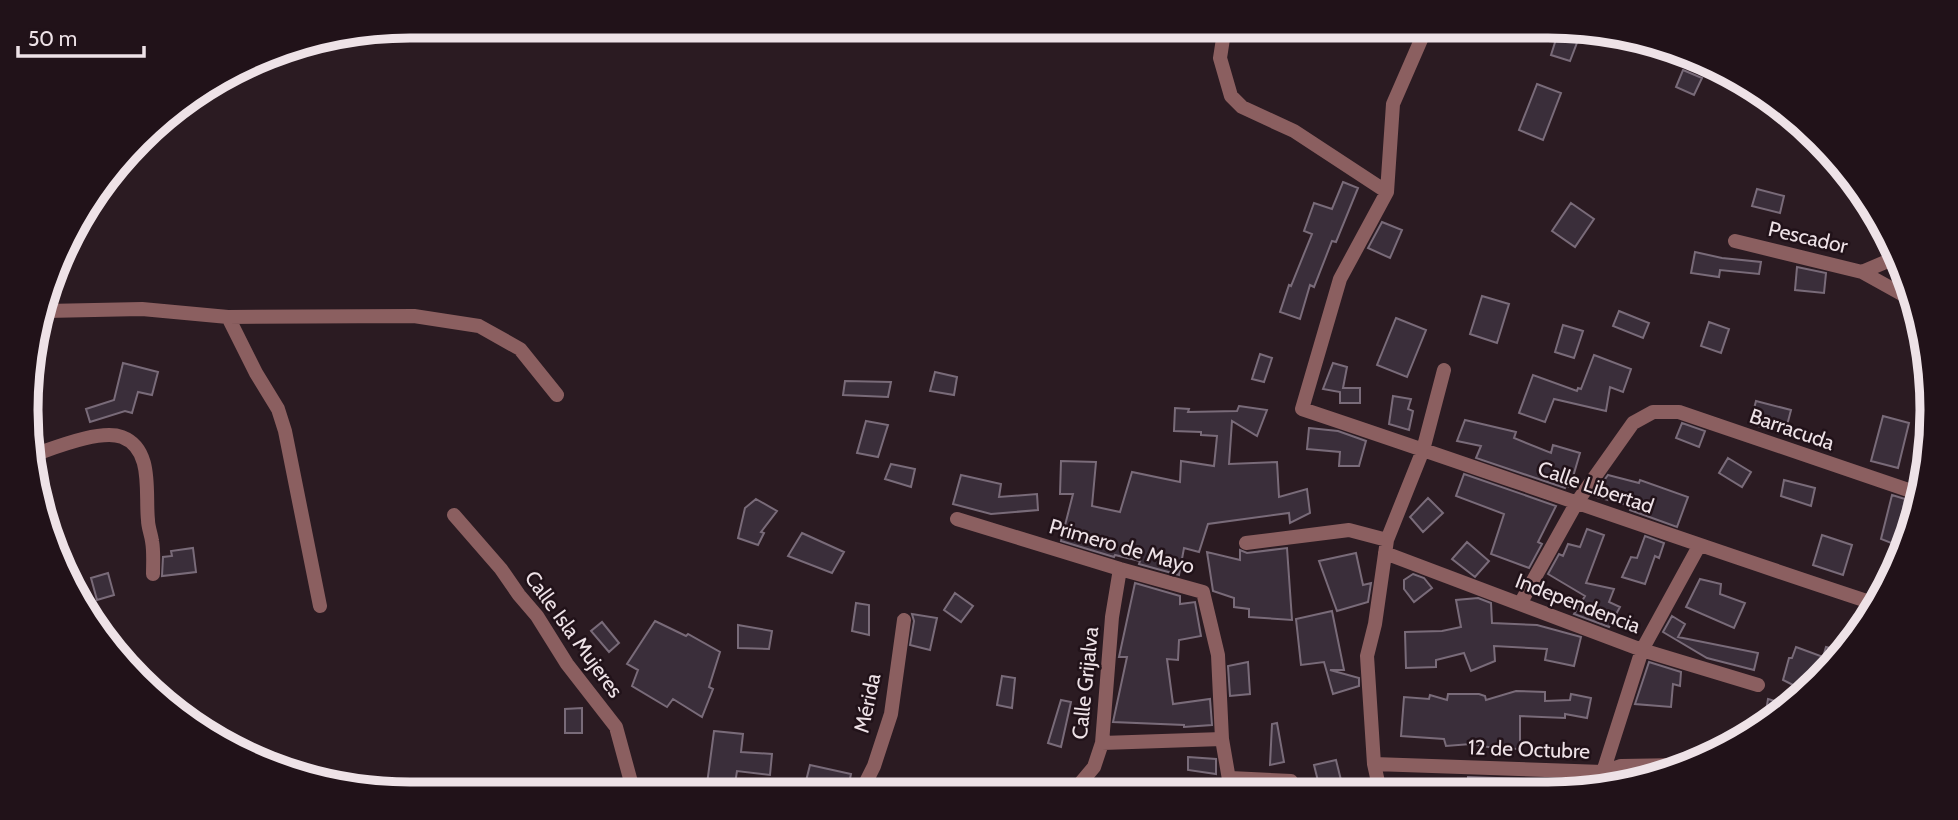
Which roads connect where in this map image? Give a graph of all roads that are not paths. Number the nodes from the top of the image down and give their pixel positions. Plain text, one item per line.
1 (1223, 38) edge
2 (1422, 38) edge
3 (1387, 192) junction
4 (1735, 241) dead end
5 (1888, 261) edge
6 (1862, 272) junction
7 (1901, 294) edge
8 (52, 311) edge
9 (229, 317) junction
10 (1444, 370) dead end
11 (557, 395) dead end
12 (1423, 450) junction
13 (41, 452) edge
14 (1910, 492) edge
15 (1577, 502) junction
16 (454, 515) dead end
17 (957, 519) dead end
18 (1245, 542) dead end
19 (1386, 546) junction
20 (1699, 546) junction
21 (1120, 569) junction
22 (153, 574) dead end
23 (1867, 601) edge
24 (1520, 604) junction
25 (320, 606) dead end
26 (904, 620) dead end
27 (1642, 650) junction
28 (1758, 685) dead end
29 (1222, 739) junction
30 (1102, 743) junction
31 (1374, 764) junction
32 (1656, 765) edge
33 (1575, 772) junction
34 (1603, 772) junction
35 (1576, 781) edge
36 (631, 782) edge
37 (867, 782) edge
38 (1081, 782) edge
39 (1229, 782) edge
40 (1378, 782) edge

1 - 3 street
2 - 3 street
3 - 12 street, Calle Libertad
4 - 6 street, Pescador
5 - 6 street
6 - 7 street, Pescador
8 - 9 street
9 - 11 street
9 - 25 street
10 - 12 street
12 - 15 street, Calle Libertad
12 - 19 street
13 - 22 street
14 - 15 street, Barracuda
15 - 20 street, Calle Libertad
15 - 24 street
16 - 36 street, Calle Isla Mujeres
17 - 21 street, Primero de Mayo
18 - 19 street, Independencia
19 - 24 street, Independencia
19 - 31 street
20 - 23 street, Calle Libertad
20 - 27 street
21 - 29 street, Primero de Mayo
21 - 30 street, Calle Grijalva
24 - 27 street, Independencia
26 - 37 street, Mérida
27 - 28 street, Independencia
27 - 34 street
29 - 30 street
29 - 39 street, Primero de Mayo
30 - 38 street, Calle Grijalva
31 - 33 street, 12 de Octubre
31 - 40 street
32 - 34 street, 12 de Octubre
33 - 34 street, 12 de Octubre
33 - 35 street

